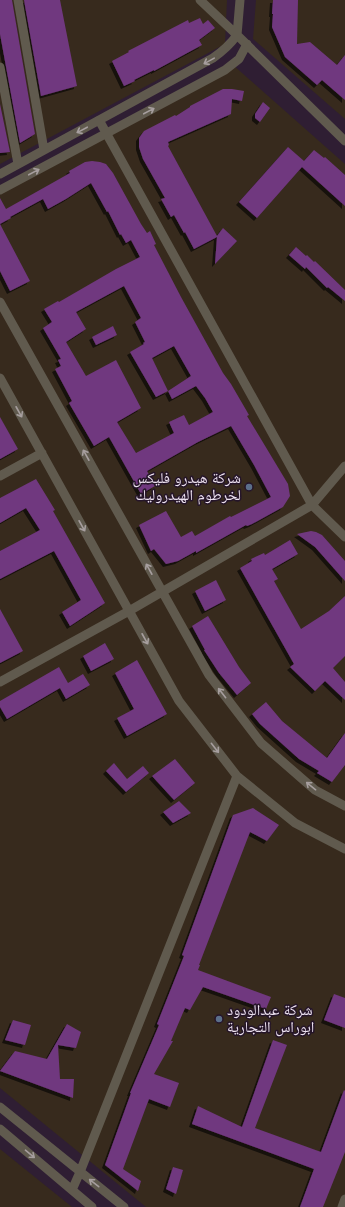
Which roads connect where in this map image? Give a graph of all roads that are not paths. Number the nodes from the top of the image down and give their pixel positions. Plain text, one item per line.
1 (18, 0) edge
2 (200, 0) edge
3 (240, 0) edge
4 (237, 35) junction
5 (247, 44) junction
6 (0, 67) edge
7 (99, 120) junction
8 (106, 134) junction
9 (345, 141) edge
10 (44, 150) junction
11 (18, 164) junction
12 (0, 174) edge
13 (0, 190) edge
14 (1, 307) edge
15 (0, 378) edge
16 (42, 453) junction
17 (345, 466) edge
18 (0, 476) edge
19 (312, 505) junction
20 (345, 537) edge
21 (162, 592) junction
22 (129, 611) junction
23 (0, 682) edge
24 (237, 776) junction
25 (345, 806) edge
26 (345, 849) edge
27 (0, 1107) edge
28 (0, 1129) edge
29 (80, 1172) junction
30 (72, 1190) junction
31 (345, 1199) edge
32 (92, 1207) edge
33 (124, 1207) edge
34 (342, 1207) edge

1 - 10 street
2 - 4 street
3 - 4 street
4 - 5 street
4 -> 7 street
8 -> 5 street
5 - 9 street
6 - 11 street
7 - 8 street
7 -> 10 street
13 -> 8 street
8 - 19 street
10 - 11 street
11 - 12 street
21 -> 14 street
15 -> 16 street
16 - 18 street
16 -> 22 street
17 - 19 street
19 - 20 street
19 - 21 street
21 - 22 street
25 -> 21 street
22 - 23 street
22 -> 24 street
24 - 26 street
24 - 29 street
27 - 29 street
28 -> 30 street
29 - 30 street
33 -> 29 street
30 - 32 street
31 - 34 street

